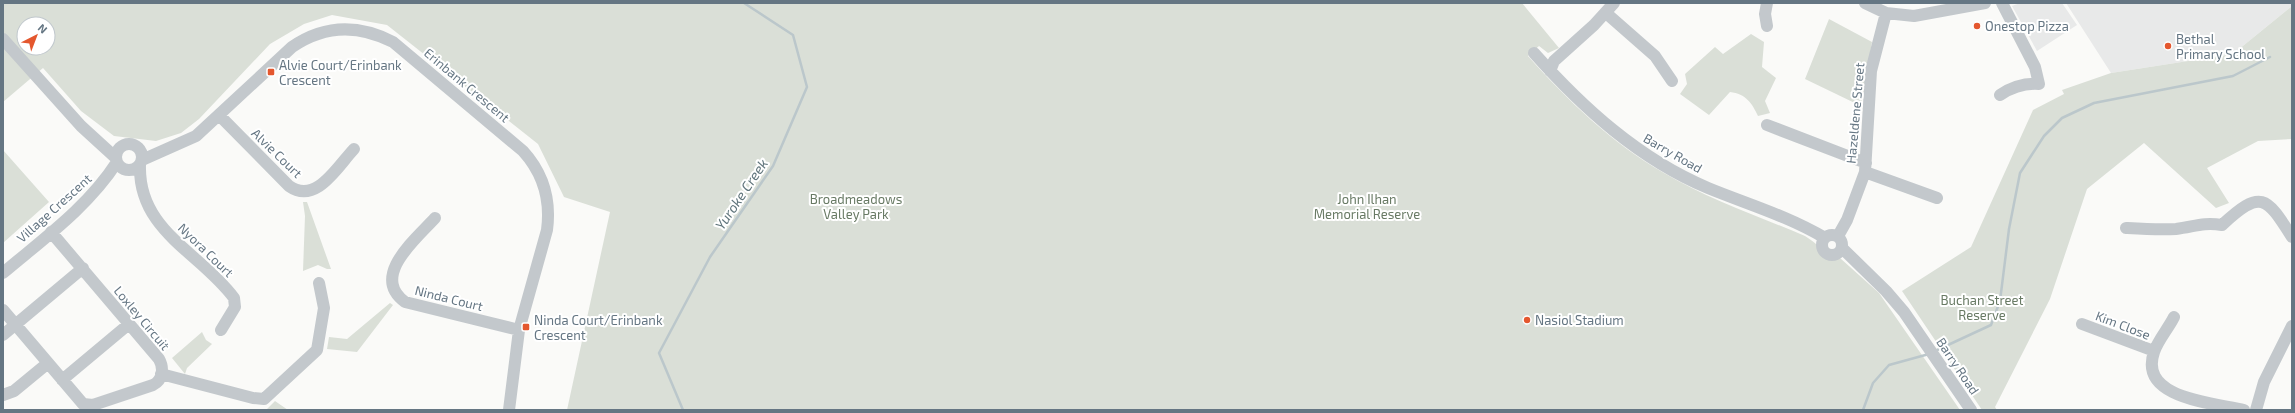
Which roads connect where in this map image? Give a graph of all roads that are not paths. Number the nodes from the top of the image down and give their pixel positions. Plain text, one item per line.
1 (1614, 3) edge
2 (1767, 3) edge
3 (1865, 3) edge
4 (1985, 3) edge
5 (2002, 3) edge
6 (1942, 7) edge
7 (1606, 13) junction
8 (1886, 13) junction
9 (1767, 26) dead end
10 (3, 39) edge
11 (1534, 53) dead end
12 (1550, 71) junction
13 (1672, 81) dead end
14 (2000, 95) dead end
15 (219, 115) junction
16 (1768, 125) dead end
17 (92, 135) junction
18 (122, 146) junction
19 (139, 148) junction
20 (354, 149) dead end
21 (166, 150) junction
22 (141, 162) junction
23 (122, 165) junction
24 (1865, 168) junction
25 (142, 189) junction
26 (1937, 198) dead end
27 (435, 218) dead end
28 (2126, 228) dead end
29 (52, 232) junction
30 (1838, 236) junction
31 (2292, 237) edge
32 (1825, 238) junction
33 (1842, 248) junction
34 (83, 268) junction
35 (3, 273) edge
36 (319, 283) dead end
37 (3, 310) edge
38 (2174, 317) dead end
39 (129, 324) junction
40 (2082, 324) dead end
41 (16, 325) junction
42 (2292, 326) edge
43 (221, 330) dead end
44 (519, 330) junction
45 (3, 335) edge
46 (2154, 351) junction
47 (48, 363) junction
48 (161, 374) junction
49 (62, 380) junction
50 (3, 395) edge
51 (509, 410) edge
52 (1971, 410) edge
53 (2244, 410) edge
54 (2256, 410) edge

1 - 7 street
2 - 9 street
3 - 8 street
4 - 6 street
5 - 14 street
6 - 8 street
7 - 12 street
7 - 13 street
8 - 24 street, Hazeldene Street
10 - 17 street
11 - 12 street, Barry Road
12 - 32 street, Barry Road
15 - 20 street, Alvie Court
15 - 21 street, Erinbank Crescent
15 - 44 street, Erinbank Crescent
16 - 24 street
17 - 18 street
17 - 23 street
18 - 19 street, Erinbank Crescent
18 - 23 street, Village Crescent
19 - 21 street, Erinbank Crescent
19 - 22 street, Nyora Court
21 - 22 street, Erinbank Crescent
22 - 23 street, Erinbank Crescent
22 - 25 street, Nyora Court
23 - 25 street, Nyora Court
23 - 29 street, Village Crescent
24 - 26 street
24 - 30 street, Hazeldene Street
25 - 43 street, Nyora Court
27 - 44 street, Ninda Court
28 - 31 street
29 - 34 street, Loxley Circuit
29 - 35 street, Village Crescent
30 - 32 street
30 - 33 street
32 - 33 street
33 - 52 street, Barry Road
34 - 39 street, Loxley Circuit
34 - 41 street
36 - 48 street
37 - 41 street
38 - 46 street
39 - 48 street, Loxley Circuit
39 - 49 street
40 - 46 street, Kim Close
41 - 45 street
41 - 47 street
42 - 54 street
44 - 51 street, Erinbank Crescent
46 - 53 street
47 - 49 street
47 - 50 street
48 - 49 street

